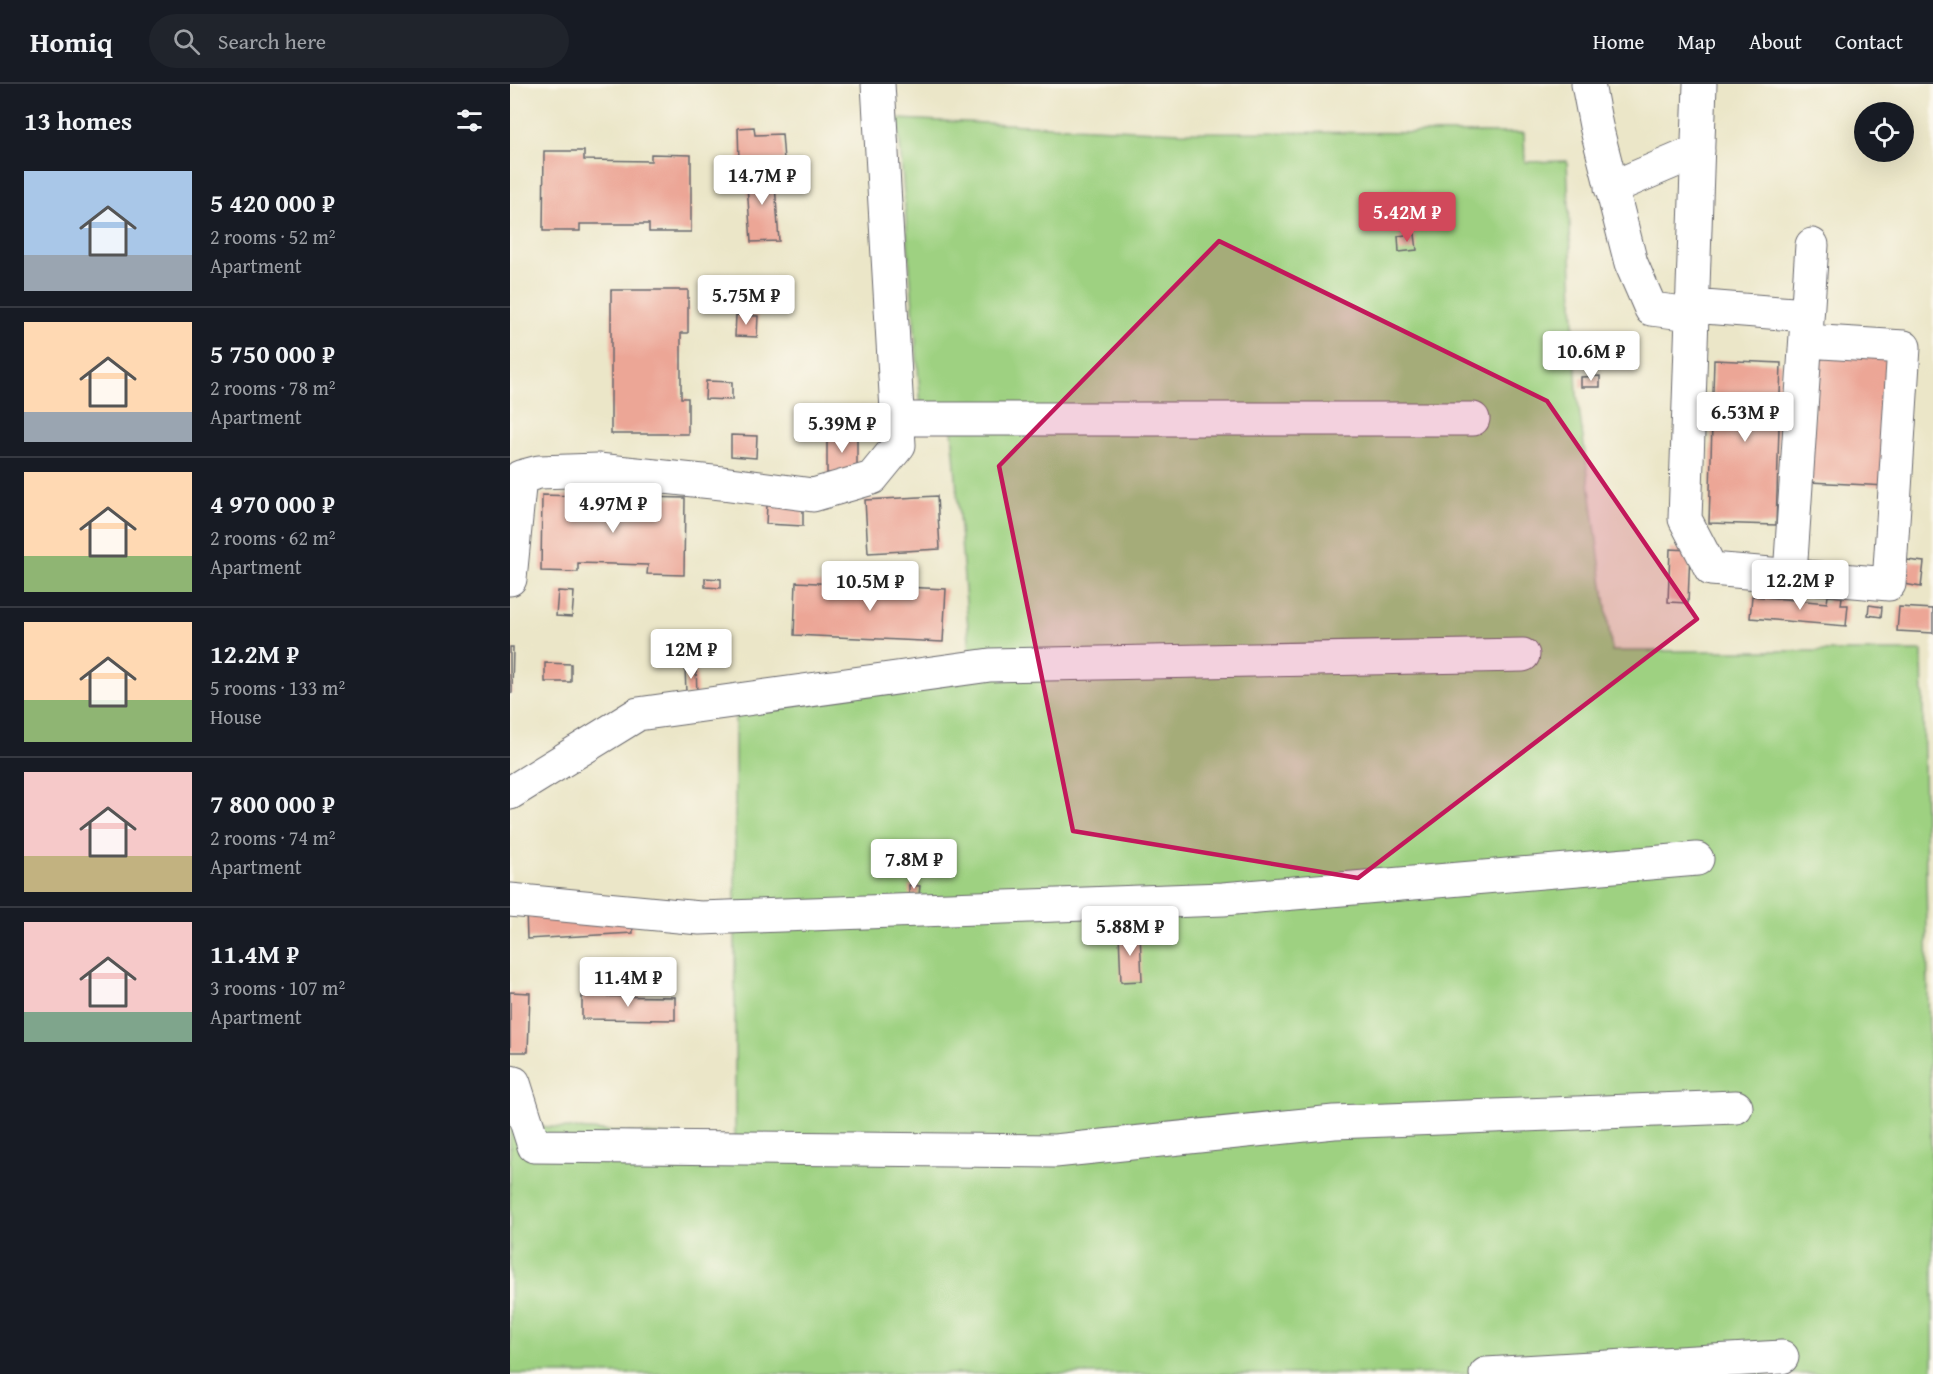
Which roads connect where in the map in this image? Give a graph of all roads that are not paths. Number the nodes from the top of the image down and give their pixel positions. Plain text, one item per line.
1 (879, 84) edge
2 (1588, 84) edge
3 (1700, 84) edge
4 (1698, 151) junction
5 (1611, 188) junction
6 (1812, 245) dead end
7 (1692, 310) junction
8 (1806, 328) junction
9 (897, 419) junction
10 (1473, 419) dead end
11 (1790, 575) junction
12 (510, 579) edge
13 (1523, 655) dead end
14 (510, 793) edge
15 (1697, 859) dead end
16 (510, 900) edge
17 (510, 1082) edge
18 (1736, 1107) dead end
19 (1782, 1357) dead end
20 (1486, 1374) edge

1 - 9 lane
2 - 5 lane
3 - 4 lane
4 - 5 lane
4 - 7 lane
5 - 7 lane
6 - 8 lane
7 - 8 lane
7 - 11 lane
8 - 11 lane
8 - 11 lane
9 - 10 lane
9 - 12 lane
13 - 14 lane
15 - 16 lane
17 - 18 lane
19 - 20 lane

